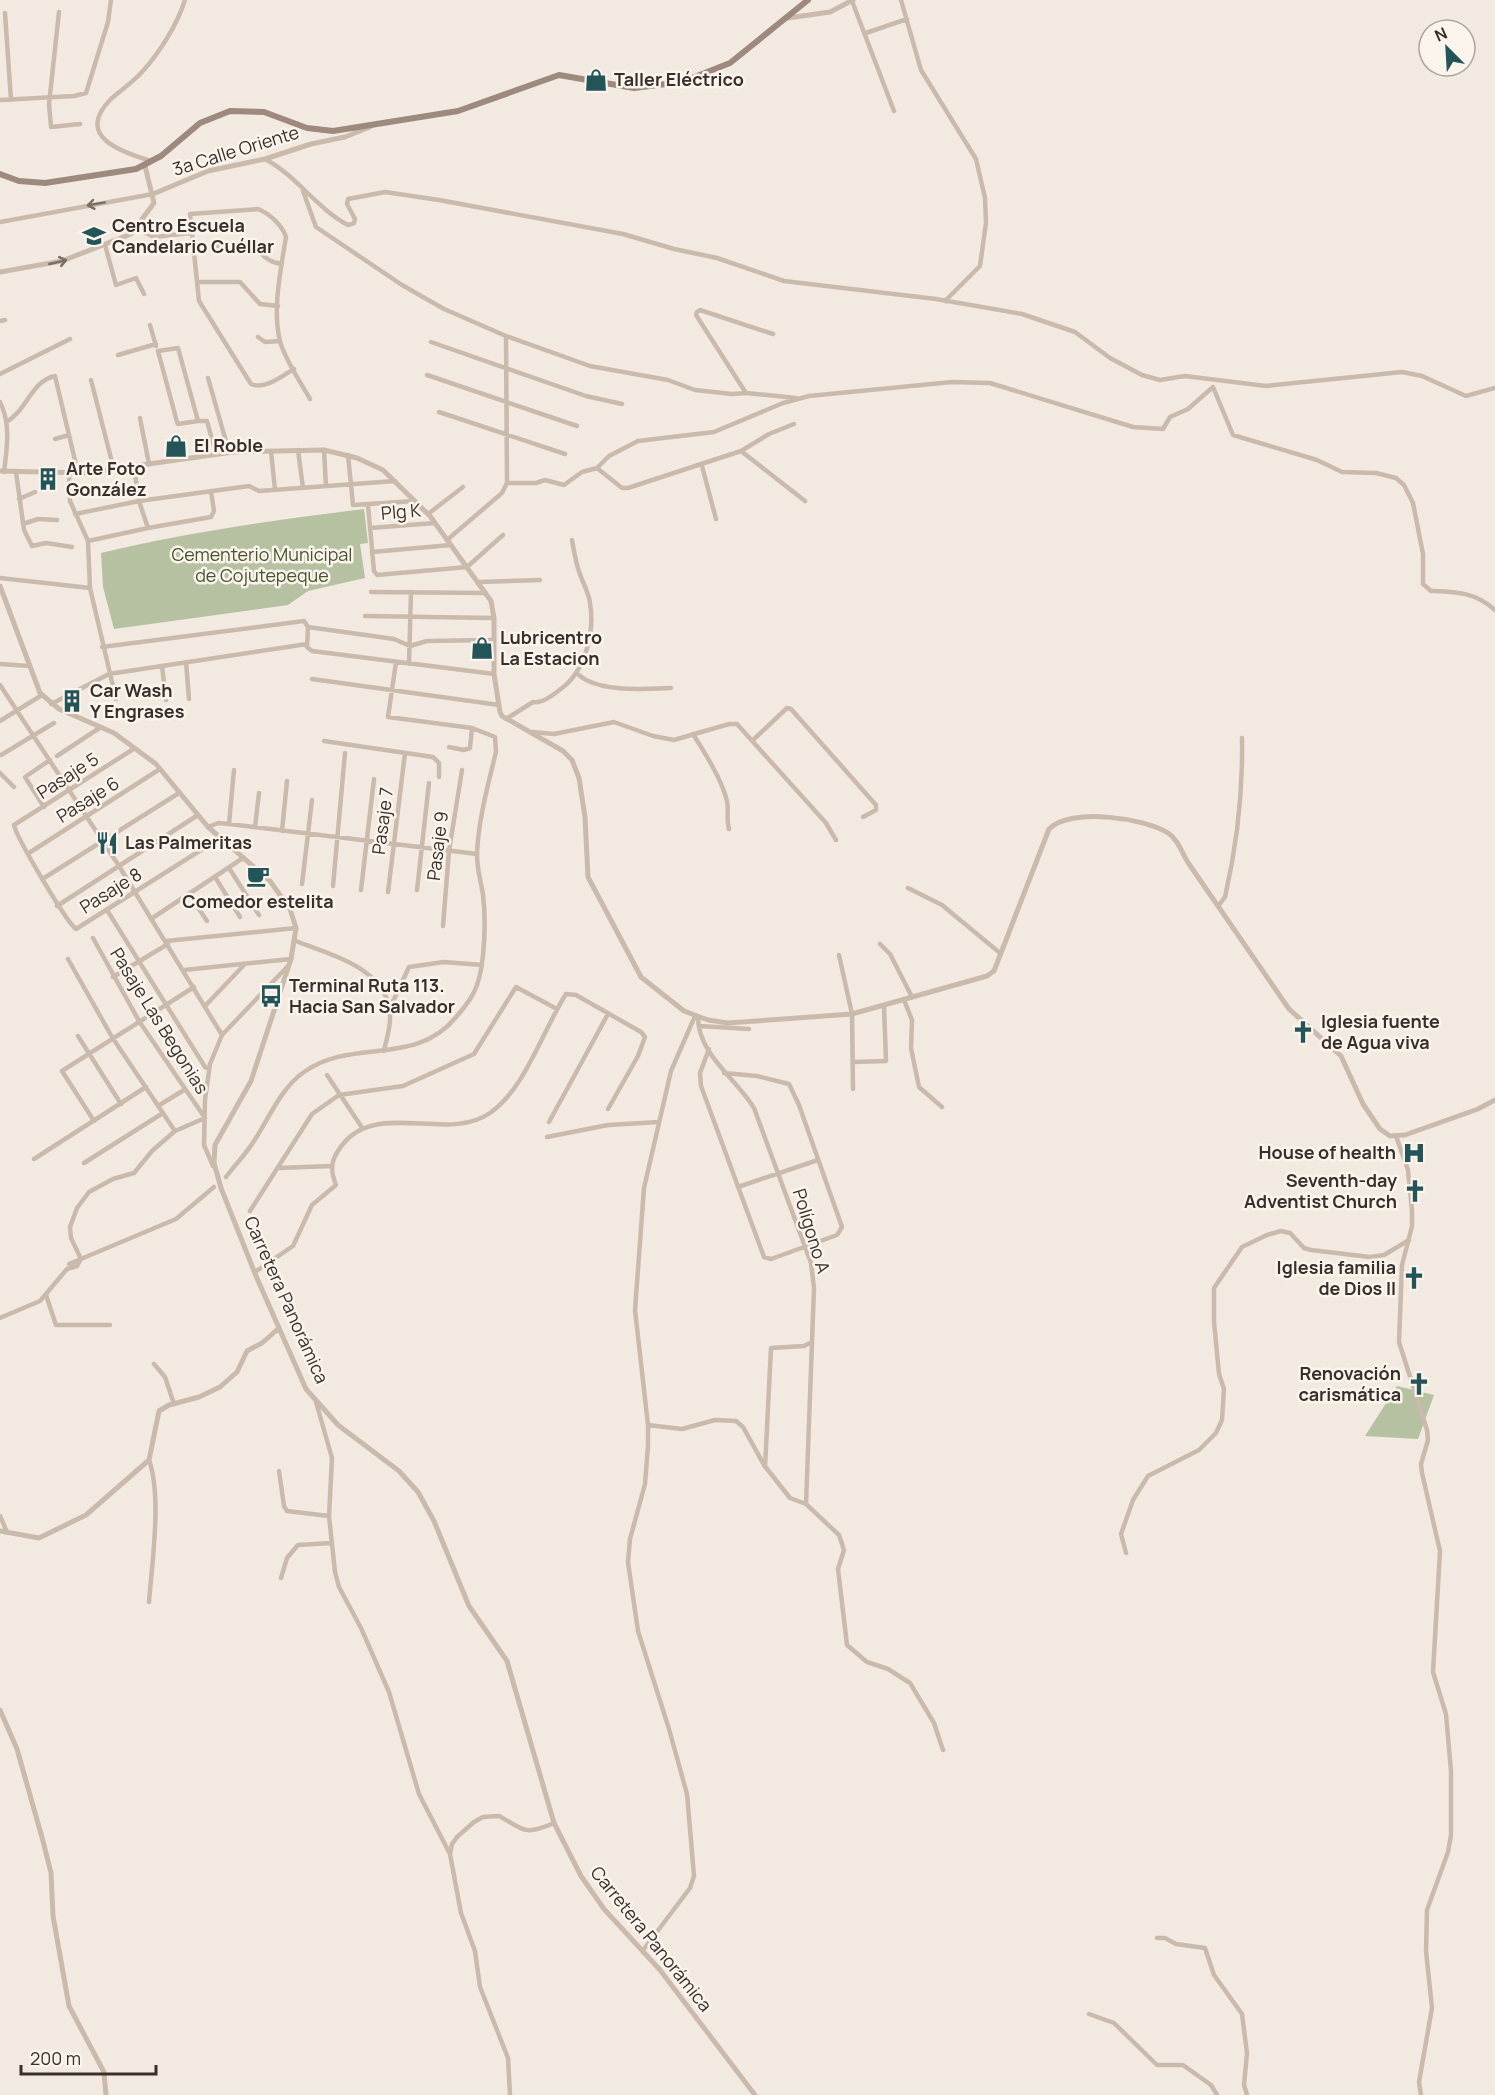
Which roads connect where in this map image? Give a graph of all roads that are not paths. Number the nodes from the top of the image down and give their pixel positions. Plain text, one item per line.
1 (111, 0) edge
2 (185, 0) edge
3 (808, 0) edge
4 (852, 0) edge
5 (901, 0) edge
6 (59, 12) dead end
7 (5, 13) dead end
8 (788, 18) junction
9 (907, 19) junction
10 (866, 33) junction
11 (49, 98) junction
12 (0, 100) edge
13 (11, 100) junction
14 (894, 111) dead end
15 (80, 124) dead end
16 (374, 125) junction
17 (265, 159) junction
18 (153, 161) junction
19 (145, 166) junction
20 (0, 174) edge
21 (303, 191) junction
22 (153, 194) junction
23 (0, 222) edge
24 (135, 228) junction
25 (191, 234) junction
26 (105, 245) junction
27 (193, 249) junction
28 (282, 264) junction
29 (0, 272) edge
30 (197, 282) junction
31 (144, 294) dead end
32 (945, 301) junction
33 (278, 306) junction
34 (150, 325) dead end
35 (773, 334) dead end
36 (506, 336) junction
37 (258, 337) dead end
38 (70, 339) dead end
39 (280, 341) junction
40 (430, 342) dead end
41 (156, 344) junction
42 (158, 351) junction
43 (117, 355) dead end
44 (294, 369) junction
45 (507, 369) junction
46 (0, 374) edge
47 (427, 375) dead end
48 (208, 378) dead end
49 (1208, 379) junction
50 (91, 380) dead end
51 (1213, 387) junction
52 (1495, 388) edge
53 (746, 393) junction
54 (799, 398) junction
55 (310, 399) dead end
56 (0, 402) edge
57 (508, 403) junction
58 (622, 404) dead end
59 (440, 412) dead end
60 (140, 418) dead end
61 (198, 421) junction
62 (6, 422) junction
63 (794, 424) dead end
64 (577, 426) dead end
65 (69, 435) junction
66 (507, 435) junction
67 (55, 439) dead end
68 (298, 450) junction
69 (324, 450) junction
70 (271, 451) junction
71 (741, 451) junction
72 (229, 452) junction
73 (216, 454) junction
74 (565, 454) dead end
75 (348, 455) junction
76 (149, 464) junction
77 (702, 466) junction
78 (134, 467) junction
79 (597, 468) junction
80 (114, 470) junction
81 (2, 472) edge
82 (16, 472) junction
83 (78, 473) junction
84 (69, 474) junction
85 (395, 481) junction
86 (507, 483) junction
87 (350, 484) junction
88 (326, 486) junction
89 (463, 487) dead end
90 (303, 488) junction
91 (275, 490) junction
92 (211, 491) junction
93 (35, 492) dead end
94 (19, 499) junction
95 (140, 501) junction
96 (415, 501) junction
97 (805, 501) dead end
98 (368, 505) junction
99 (75, 514) junction
100 (428, 514) junction
101 (716, 519) dead end
102 (57, 520) dead end
103 (435, 523) junction
104 (23, 524) junction
105 (147, 528) junction
106 (370, 528) junction
107 (503, 535) dead end
108 (572, 540) dead end
109 (88, 541) junction
110 (449, 542) junction
111 (72, 548) dead end
112 (372, 552) junction
113 (467, 567) junction
114 (0, 578) edge
115 (540, 580) dead end
116 (479, 582) junction
117 (0, 586) edge
118 (90, 588) junction
119 (371, 592) dead end
120 (411, 592) junction
121 (487, 593) junction
122 (1495, 610) edge
123 (365, 616) dead end
124 (411, 616) junction
125 (494, 618) junction
126 (308, 627) junction
127 (493, 640) junction
128 (307, 644) junction
129 (410, 646) junction
130 (102, 647) junction
131 (186, 662) junction
132 (396, 662) junction
133 (409, 663) junction
134 (0, 664) edge
135 (29, 666) junction
136 (162, 666) junction
137 (577, 673) junction
138 (108, 674) junction
139 (494, 674) junction
140 (312, 680) dead end
141 (0, 686) edge
142 (671, 688) dead end
143 (390, 691) junction
144 (42, 695) junction
145 (116, 699) dead end
146 (189, 699) dead end
147 (166, 700) dead end
148 (51, 704) junction
149 (498, 705) junction
150 (17, 711) junction
151 (506, 719) junction
152 (0, 721) edge
153 (54, 723) dead end
154 (101, 728) junction
155 (472, 728) junction
156 (529, 731) junction
157 (693, 734) junction
158 (34, 736) junction
159 (1242, 738) dead end
160 (324, 741) dead end
161 (752, 741) junction
162 (136, 747) junction
163 (449, 747) dead end
164 (345, 753) dead end
165 (405, 753) junction
166 (1, 755) edge
167 (57, 756) dead end
168 (50, 760) junction
169 (160, 769) junction
170 (234, 770) dead end
171 (462, 770) dead end
172 (0, 773) edge
173 (439, 777) dead end
174 (374, 779) dead end
175 (287, 781) dead end
176 (429, 783) dead end
177 (14, 787) dead end
178 (70, 791) junction
179 (179, 793) junction
180 (259, 793) dead end
181 (312, 800) dead end
182 (44, 807) junction
183 (198, 815) junction
184 (87, 816) junction
185 (863, 817) dead end
186 (229, 824) junction
187 (208, 826) junction
188 (255, 827) junction
189 (729, 829) dead end
190 (282, 831) junction
191 (308, 834) junction
192 (338, 837) junction
193 (220, 838) junction
194 (836, 840) dead end
195 (103, 841) junction
196 (366, 841) junction
197 (393, 844) junction
198 (422, 848) junction
199 (449, 851) junction
200 (29, 853) junction
201 (477, 854) junction
202 (243, 858) junction
203 (119, 866) junction
204 (229, 868) junction
205 (215, 877) junction
206 (44, 878) junction
207 (302, 884) dead end
208 (333, 886) dead end
209 (908, 888) dead end
210 (361, 890) dead end
211 (417, 890) dead end
212 (388, 892) dead end
213 (134, 894) junction
214 (189, 894) junction
215 (1219, 905) junction
216 (57, 906) junction
217 (107, 910) junction
218 (259, 915) dead end
219 (240, 917) dead end
220 (151, 920) junction
221 (207, 921) dead end
222 (443, 926) dead end
223 (296, 928) junction
224 (93, 938) dead end
225 (296, 941) junction
226 (167, 942) junction
227 (880, 944) dead end
228 (1000, 952) junction
229 (839, 955) dead end
230 (68, 959) dead end
231 (291, 959) junction
232 (140, 961) junction
233 (244, 965) junction
234 (482, 965) junction
235 (288, 966) junction
236 (184, 970) junction
237 (113, 977) junction
238 (194, 987) junction
239 (912, 997) junction
240 (904, 1000) junction
241 (165, 1005) junction
242 (205, 1006) junction
243 (884, 1007) junction
244 (557, 1009) junction
245 (389, 1010) junction
246 (608, 1014) junction
247 (852, 1014) junction
248 (696, 1017) junction
249 (139, 1021) junction
250 (700, 1026) junction
251 (749, 1029) dead end
252 (222, 1035) junction
253 (78, 1036) dead end
254 (112, 1037) junction
255 (709, 1049) junction
256 (384, 1051) junction
257 (88, 1054) junction
258 (853, 1062) junction
259 (209, 1069) junction
260 (724, 1073) junction
261 (327, 1075) dead end
262 (146, 1088) junction
263 (853, 1089) dead end
264 (184, 1090) junction
265 (339, 1095) junction
266 (1495, 1100) edge
267 (121, 1104) junction
268 (158, 1106) junction
269 (942, 1107) dead end
270 (608, 1109) dead end
271 (163, 1113) junction
272 (205, 1118) junction
273 (94, 1121) junction
274 (549, 1122) dead end
275 (659, 1122) junction
276 (363, 1129) junction
277 (175, 1131) junction
278 (1396, 1136) junction
279 (547, 1137) dead end
280 (34, 1159) dead end
281 (818, 1160) junction
282 (84, 1163) dead end
283 (332, 1166) junction
284 (277, 1168) junction
285 (216, 1173) junction
286 (779, 1174) junction
287 (226, 1177) dead end
288 (214, 1187) dead end
289 (738, 1187) junction
290 (250, 1211) dead end
291 (1409, 1239) junction
292 (805, 1246) junction
293 (81, 1259) junction
294 (69, 1264) dead end
295 (255, 1272) junction
296 (46, 1295) junction
297 (0, 1318) edge
298 (110, 1325) dead end
299 (279, 1328) junction
300 (813, 1342) junction
301 (154, 1364) dead end
302 (316, 1402) junction
303 (174, 1404) junction
304 (648, 1425) junction
305 (149, 1460) junction
306 (765, 1468) junction
307 (279, 1471) dead end
308 (806, 1504) junction
309 (0, 1516) edge
310 (329, 1516) junction
311 (0, 1531) edge
312 (7, 1532) junction
313 (331, 1543) junction
314 (1126, 1553) dead end
315 (280, 1578) dead end
316 (149, 1602) dead end
317 (0, 1710) edge
318 (943, 1750) dead end
319 (554, 1823) junction
320 (450, 1854) junction
321 (1157, 1938) dead end
322 (644, 1949) junction
323 (1089, 2014) dead end
324 (106, 2095) edge
325 (510, 2095) edge
326 (755, 2095) edge
327 (1217, 2095) edge
328 (1247, 2095) edge
329 (1421, 2095) edge

1 - 11 street
2 - 18 street
3 - 8 main road
4 - 8 street
4 - 10 street
5 - 9 street
6 - 11 street
7 - 13 street
8 - 16 main road
9 - 10 street
9 - 32 street
10 - 14 street
11 - 13 street
11 - 15 street
12 - 13 street
16 - 17 street, 3a Calle Oriente
16 - 18 main road
17 - 21 street
17 - 22 street, 3a Calle Oriente
18 - 19 main road
19 - 20 main road
19 - 22 street
21 - 32 street
21 - 36 street
22 -> 23 street, 3a Calle Oriente
22 - 24 street
24 - 25 street
24 - 26 street
25 - 27 street
25 - 28 street
29 -> 26 street
26 - 31 street
27 - 28 street
27 - 30 street
28 - 33 street
30 - 33 street
30 - 44 street
32 - 49 street
33 - 39 street
34 - 41 street
35 - 53 street
36 - 45 street
36 - 53 street
37 - 39 street
38 - 46 street
39 - 44 street
40 - 45 street
41 - 42 street
41 - 43 street
42 - 61 street
42 - 61 street
44 - 55 street
45 - 57 street
45 - 58 street
47 - 57 street
48 - 72 street
49 - 51 street
49 - 52 street
50 - 80 street
51 - 54 street
51 - 122 street
53 - 54 street
54 - 79 street
56 - 62 street
57 - 64 street
57 - 66 street
59 - 66 street
60 - 76 street
61 - 73 street
62 - 65 street
62 - 81 street
63 - 71 street
65 - 67 street
65 - 83 street
66 - 74 street
66 - 86 street
68 - 69 street
68 - 70 street
68 - 90 street
69 - 75 street
69 - 88 street
70 - 72 street
70 - 91 street
71 - 77 street
71 - 97 street
72 - 73 street
73 - 76 street
75 - 85 street
75 - 87 street
76 - 78 street
77 - 79 street
77 - 101 street
78 - 80 street
78 - 95 street
79 - 86 street
80 - 83 street
81 - 82 street
82 - 84 street
82 - 94 street
83 - 84 street
84 - 99 street
85 - 87 street
85 - 96 street
86 - 110 street
87 - 88 street
87 - 98 street
88 - 90 street
89 - 100 street
90 - 91 street
91 - 92 street
92 - 95 street
92 - 105 street
93 - 94 street
94 - 104 street
95 - 99 street
95 - 105 street
96 - 98 street
96 - 100 street
98 - 106 street
99 - 109 street
100 - 103 street
102 - 104 street
103 - 106 street, Plg K
103 - 110 street
104 - 111 street
105 - 109 street
106 - 112 street
107 - 113 street
108 - 137 street
109 - 118 street
110 - 112 street
110 - 113 street
112 - 113 street
113 - 116 street
114 - 118 street
115 - 116 street
116 - 121 street
117 - 135 street
118 - 130 street
119 - 120 street
120 - 121 street
120 - 124 street
121 - 125 street
123 - 124 street
124 - 125 street
124 - 129 street
125 - 127 street
126 - 128 street
126 - 129 street
126 - 130 street
127 - 129 street
127 - 139 street
128 - 131 street
128 - 132 street
129 - 133 street
130 - 138 street
131 - 136 street
131 - 146 street
132 - 133 street
132 - 143 street
133 - 139 street
134 - 135 street
135 - 144 street
136 - 138 street
136 - 147 street
137 - 142 street
137 - 151 street
138 - 145 street
138 - 148 street
139 - 149 street
140 - 143 street
141 - 150 street
143 - 149 street
143 - 155 street
144 - 148 street
144 - 150 street
148 - 154 street
149 - 151 street
150 - 152 street
150 - 158 street
151 - 156 street
153 - 158 street
154 - 162 street
154 - 167 street
155 - 163 street
155 - 201 street
156 - 157 street
156 - 248 street
157 - 161 street
157 - 189 street
158 - 166 street
158 - 168 street
159 - 215 street
160 - 165 street
161 - 185 street
161 - 194 street
162 - 169 street
162 - 178 street, Pasaje 5
164 - 192 street
165 - 173 street
165 - 197 street, Pasaje 7
168 - 178 street
168 - 182 street
169 - 179 street
169 - 184 street, Pasaje 6
170 - 186 street
171 - 199 street, Pasaje 9
172 - 177 street
174 - 196 street
175 - 190 street
176 - 198 street
178 - 182 street, Pasaje 5
178 - 184 street
179 - 183 street
179 - 195 street
180 - 188 street
181 - 191 street
182 - 200 street, Pasaje 5
183 - 187 street
183 - 203 street
184 - 195 street
184 - 200 street, Pasaje 6
186 - 187 street
186 - 188 street
187 - 193 street
188 - 190 street
190 - 191 street
191 - 192 street
191 - 207 street
192 - 196 street
192 - 208 street
193 - 202 street
193 - 213 street, Pasaje 8
195 - 203 street
195 - 206 street
196 - 197 street
196 - 210 street
197 - 198 street
197 - 212 street, Pasaje 7
198 - 199 street
198 - 211 street
199 - 201 street
199 - 222 street, Pasaje 9
200 - 206 street
201 - 234 street
202 - 204 street
202 - 223 street
203 - 213 street
203 - 216 street
204 - 205 street
204 - 218 street
205 - 214 street
205 - 219 street
206 - 216 street
209 - 228 street
213 - 217 street, Pasaje 8
213 - 220 street
214 - 220 street
214 - 221 street
215 - 228 street
215 - 278 street
216 - 217 street, Pasaje 8
217 - 232 street
220 - 226 street
223 - 225 street, Carretera Panorámica
223 - 226 street
224 - 237 street, Pasaje Las Begonias
225 - 231 street, Carretera Panorámica
225 - 245 street
226 - 232 street
226 - 236 street
227 - 239 street
228 - 239 street
229 - 247 street
230 - 254 street
231 - 233 street
231 - 235 street, Carretera Panorámica
232 - 237 street
232 - 241 street
233 - 236 street
233 - 242 street
234 - 245 street
234 - 256 street
235 - 252 street
235 - 285 street, Carretera Panorámica
236 - 238 street
237 - 249 street, Pasaje Las Begonias
238 - 241 street
238 - 242 street
239 - 240 street
240 - 243 street
240 - 269 street
241 - 249 street
241 - 259 street
242 - 252 street
243 - 247 street
243 - 258 street
244 - 246 street
244 - 265 street
244 - 276 street
245 - 256 street
246 - 270 street
246 - 274 street
247 - 248 street
247 - 258 street
248 - 250 street, Polígono A
248 - 275 street
249 - 254 street
249 - 264 street, Pasaje Las Begonias
250 - 251 street
250 - 255 street, Polígono A
252 - 259 street
253 - 257 street
254 - 257 street
254 - 262 street
255 - 260 street, Polígono A
255 - 289 street
256 - 287 street
257 - 267 street
257 - 273 street
258 - 263 street
259 - 272 street
260 - 281 street
260 - 286 street, Polígono A
261 - 265 street
262 - 267 street
262 - 268 street
264 - 268 street
264 - 272 street, Pasaje Las Begonias
265 - 276 street
265 - 284 street
266 - 278 street
267 - 273 street
268 - 271 street
271 - 277 street
271 - 282 street
272 - 277 street
272 - 285 street
273 - 280 street
275 - 279 street
275 - 304 street
276 - 283 street
277 - 293 street
278 - 291 street
281 - 286 street
281 - 292 street
283 - 284 street
283 - 295 street
284 - 290 street
285 - 295 street, Carretera Panorámica
286 - 289 street
286 - 292 street, Polígono A
288 - 293 street
289 - 292 street
291 - 314 street
291 - 329 street
292 - 300 street, Polígono A
293 - 294 street
293 - 296 street
295 - 299 street, Carretera Panorámica
296 - 297 street
296 - 298 street
299 - 302 street, Carretera Panorámica
299 - 303 street
300 - 306 street
300 - 308 street, Polígono A
301 - 303 street
302 - 310 street
302 - 319 street, Carretera Panorámica
303 - 305 street
304 - 306 street
304 - 322 street
305 - 312 street
305 - 316 street
306 - 308 street
307 - 310 street
308 - 318 street
309 - 312 street
310 - 313 street
311 - 312 street
313 - 315 street
313 - 320 street
317 - 324 street
319 - 320 street
319 - 322 street, Carretera Panorámica
320 - 325 street
321 - 328 street
322 - 326 street, Carretera Panorámica
323 - 327 street

